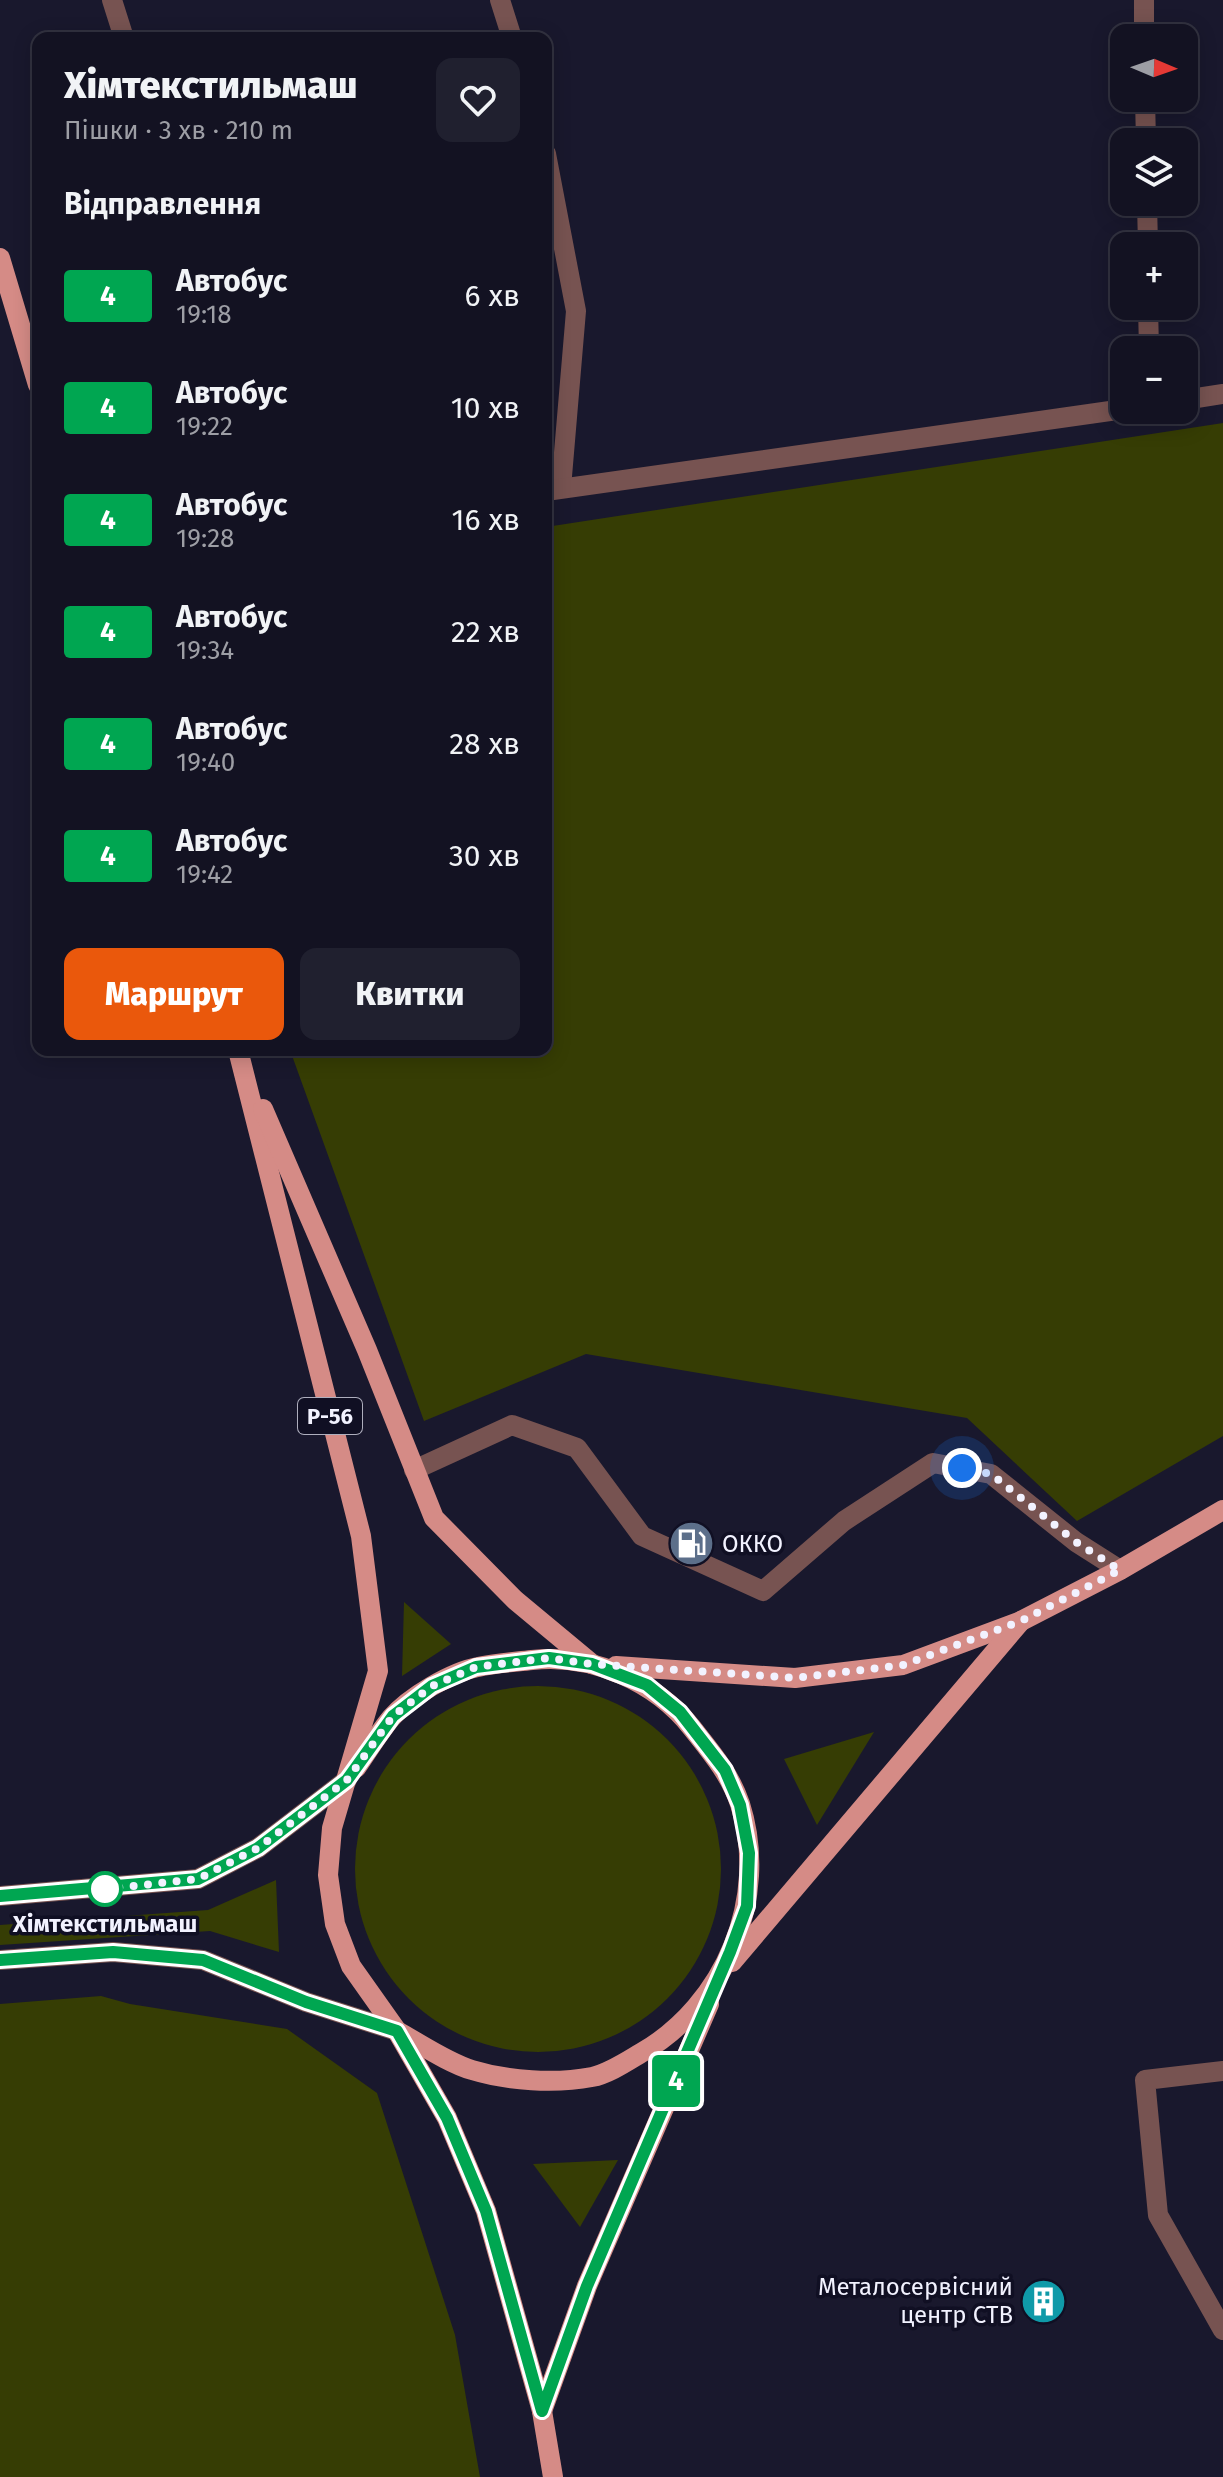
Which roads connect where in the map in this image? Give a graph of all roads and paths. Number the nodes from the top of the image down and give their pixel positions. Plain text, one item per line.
1 (112, 0) edge
2 (500, 0) edge
3 (1144, 0) edge
4 (1144, 24) edge
5 (122, 32) edge
6 (510, 32) edge
7 (552, 185) edge
8 (0, 258) edge
9 (32, 365) edge
10 (1223, 394) edge
11 (1198, 398) edge
12 (1110, 411) edge
13 (554, 490) edge
14 (239, 1056) edge
15 (240, 1056) edge
16 (414, 1470) junction
17 (1223, 1510) edge
18 (1120, 1570) junction
19 (1021, 1621) junction
20 (592, 1664) junction
21 (347, 1780) junction
22 (0, 1896) edge
23 (0, 1960) edge
24 (721, 1975) junction
25 (397, 2031) junction
26 (1223, 2071) edge
27 (1223, 2330) edge
28 (542, 2411) junction
29 (553, 2477) edge

1 - 5 street
2 - 6 street
3 - 4 street
7 - 13 street
8 - 9 main road
10 - 11 street
12 - 13 street
14 - 21 main road, Р-56
15 - 16 main road, Р-56
16 - 18 street
16 - 20 main road, Р-56
17 - 18 main road
18 - 19 main road
19 - 20 main road
19 - 24 main road
20 - 21 main road
20 - 24 main road, Р-56
21 - 22 street
21 - 25 main road, Р-56
23 - 25 street
24 - 25 main road
24 - 28 main road, Р-56
25 - 28 main road, Р-56
26 - 27 street
28 - 29 main road, Р-56

